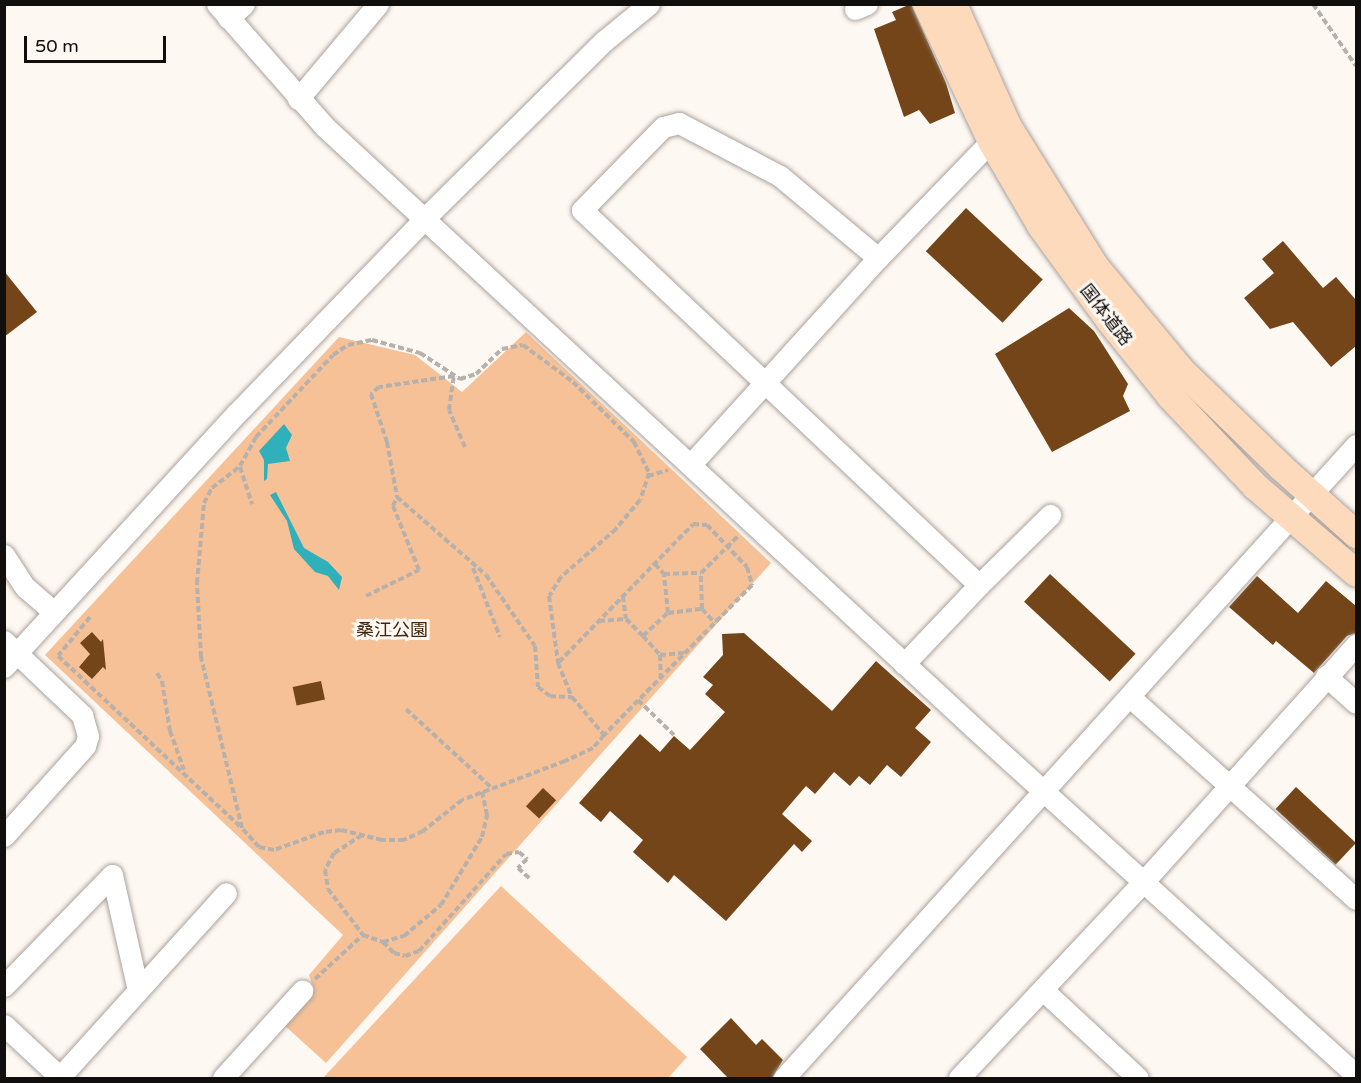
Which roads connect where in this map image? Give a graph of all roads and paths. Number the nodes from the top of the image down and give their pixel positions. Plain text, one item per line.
1 (378, 4) edge
2 (649, 4) edge
3 (926, 4) edge
4 (954, 4) edge
5 (1313, 4) edge
6 (230, 9) edge
7 (1356, 66) edge
8 (298, 99) junction
9 (991, 141) junction
10 (426, 217) junction
11 (878, 258) junction
12 (454, 376) junction
13 (765, 381) junction
14 (1356, 445) edge
15 (465, 447) dead end
16 (685, 465) junction
17 (240, 466) junction
18 (648, 476) junction
19 (1312, 496) junction
20 (397, 497) junction
21 (252, 504) dead end
22 (1050, 515) dead end
23 (1291, 520) junction
24 (744, 530) dead end
25 (1356, 534) edge
26 (728, 547) junction
27 (4, 555) edge
28 (655, 564) junction
29 (473, 567) junction
30 (701, 573) junction
31 (1356, 573) edge
32 (664, 574) junction
33 (979, 585) junction
34 (366, 596) dead end
35 (623, 596) junction
36 (702, 609) junction
37 (53, 611) junction
38 (668, 613) junction
39 (90, 618) dead end
40 (626, 619) junction
41 (598, 621) junction
42 (715, 623) junction
43 (643, 636) junction
44 (500, 637) dead end
45 (1356, 645) edge
46 (685, 652) junction
47 (9, 653) edge
48 (660, 655) junction
49 (558, 663) junction
50 (904, 664) junction
51 (157, 673) dead end
52 (1326, 676) junction
53 (660, 678) junction
54 (572, 697) junction
55 (1130, 697) junction
56 (638, 700) junction
57 (1356, 703) edge
58 (406, 709) dead end
59 (604, 735) junction
60 (674, 735) dead end
61 (185, 772) junction
62 (1229, 785) junction
63 (492, 788) junction
64 (1046, 790) junction
65 (482, 792) junction
66 (242, 828) junction
67 (363, 834) junction
68 (4, 836) edge
69 (529, 878) dead end
70 (1145, 880) junction
71 (226, 893) dead end
72 (1356, 899) edge
73 (363, 935) junction
74 (383, 942) junction
75 (4, 986) edge
76 (138, 990) junction
77 (1043, 990) junction
78 (302, 991) joint
79 (4, 1025) edge
80 (1356, 1075) edge
81 (60, 1078) edge
82 (223, 1078) edge
83 (784, 1078) edge
84 (959, 1078) edge
85 (1138, 1078) edge

1 - 8 street
2 - 10 street
3 - 9 main road, 国体道路
4 - 19 main road, 国体道路
5 - 7 path
6 - 8 street
8 - 10 street
9 - 11 street
9 - 23 main road, 国体道路
10 - 16 street
10 - 37 street
11 - 13 street
11 - 13 street
12 - 15 path
12 - 17 path
12 - 18 path
12 - 20 path
13 - 16 street
13 - 33 street
14 - 19 street
16 - 18 path
16 - 50 street
17 - 21 path
17 - 66 path
18 - 49 path
19 - 23 street
19 - 25 main road, 国体道路
20 - 29 path
20 - 34 path
22 - 33 street
23 - 31 main road, 国体道路
23 - 55 street
24 - 26 path
26 - 28 path
26 - 30 path
26 - 42 path
27 - 37 street
28 - 32 path
28 - 35 path
29 - 44 path
29 - 54 path
30 - 32 path
30 - 36 path
32 - 38 path
33 - 50 street
35 - 40 path
35 - 41 path
36 - 38 path
36 - 42 path
37 - 47 street
38 - 43 path
39 - 61 path
40 - 41 path
40 - 43 path
41 - 49 path
42 - 46 path
43 - 48 path
45 - 52 street
46 - 48 path
46 - 53 path
47 - 68 street
48 - 53 path
49 - 54 path
50 - 64 street
51 - 61 path
52 - 57 street
52 - 62 street
53 - 56 path
54 - 59 path
55 - 62 street
55 - 64 street
56 - 59 path
56 - 60 path
58 - 63 path
59 - 63 path
61 - 66 path
62 - 70 street
62 - 72 street
63 - 65 path
64 - 70 street
64 - 83 street
65 - 67 path
65 - 74 path
66 - 67 path
67 - 73 path
69 - 74 path
70 - 77 street
70 - 80 street
71 - 76 street
73 - 74 path
73 - 78 path
75 - 76 street
76 - 81 street
77 - 84 street
77 - 85 street
78 - 82 street
79 - 81 street

